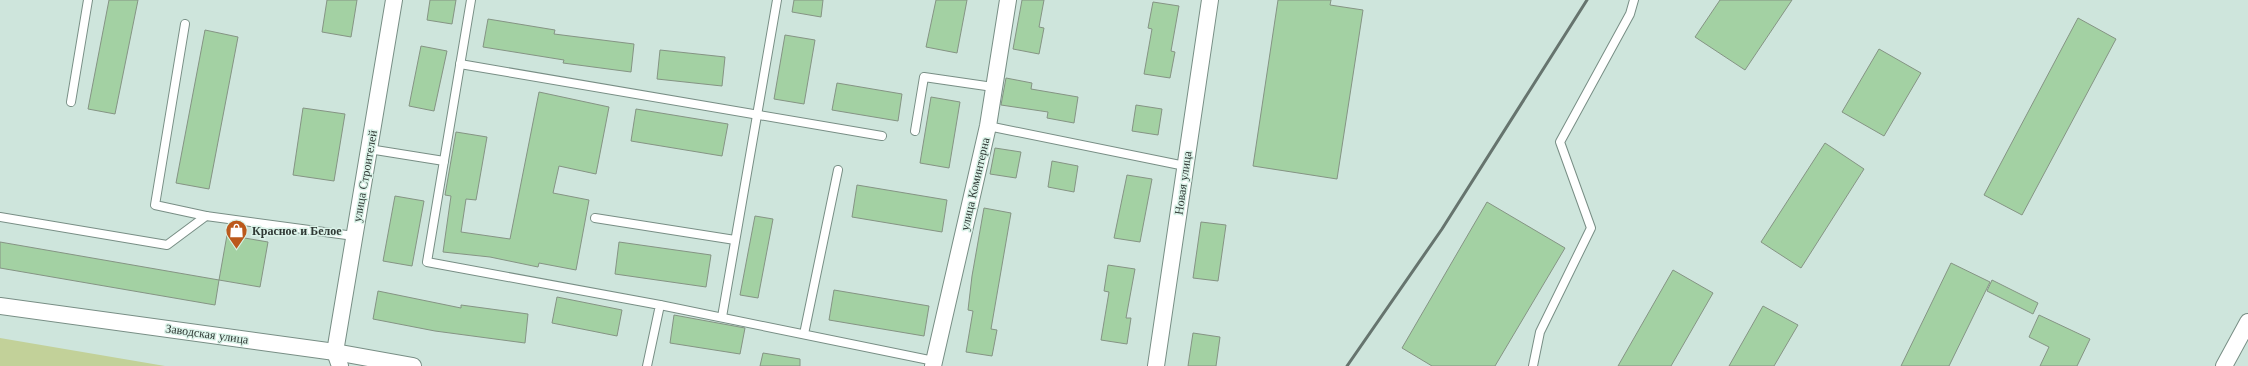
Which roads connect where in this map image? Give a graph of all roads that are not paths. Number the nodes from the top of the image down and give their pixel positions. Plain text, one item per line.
1 (88, 0) edge
2 (394, 0) edge
3 (471, 0) edge
4 (777, 0) edge
5 (1008, 0) edge
6 (1210, 0) edge
7 (1634, 0) edge
8 (185, 24) dead end
9 (460, 64) junction
10 (993, 87) junction
11 (71, 102) dead end
12 (757, 115) junction
13 (988, 126) junction
14 (915, 131) dead end
15 (882, 136) dead end
16 (369, 149) junction
17 (444, 161) junction
18 (1185, 166) junction
19 (838, 170) dead end
20 (206, 216) junction
21 (0, 218) edge
22 (595, 218) dead end
23 (354, 236) junction
24 (735, 240) junction
25 (660, 305) junction
26 (0, 306) edge
27 (722, 317) junction
28 (2248, 322) edge
29 (804, 334) junction
30 (338, 359) edge
31 (934, 363) edge
32 (413, 366) edge
33 (647, 366) edge
34 (1156, 366) edge
35 (1533, 366) edge
36 (2224, 366) edge

1 - 11 lane
2 - 16 street, улица Строителей
3 - 9 lane
4 - 12 lane
5 - 10 street, улица Коминтерна
6 - 18 street, Новая улица
7 - 35 lane
8 - 20 lane
9 - 12 lane
9 - 17 lane
10 - 13 street, улица Коминтерна
10 - 14 lane
12 - 15 lane
12 - 24 lane
13 - 18 lane
13 - 31 street, улица Коминтерна
16 - 17 lane
16 - 23 street, улица Строителей
17 - 25 lane
18 - 34 street, Новая улица
19 - 29 lane
20 - 21 lane
20 - 23 lane
22 - 24 lane
23 - 30 street, улица Строителей
24 - 27 lane
25 - 27 lane
25 - 33 lane
26 - 30 street, Заводская улица
27 - 29 lane
28 - 36 street
29 - 31 lane
30 - 32 street, Заводская улица

